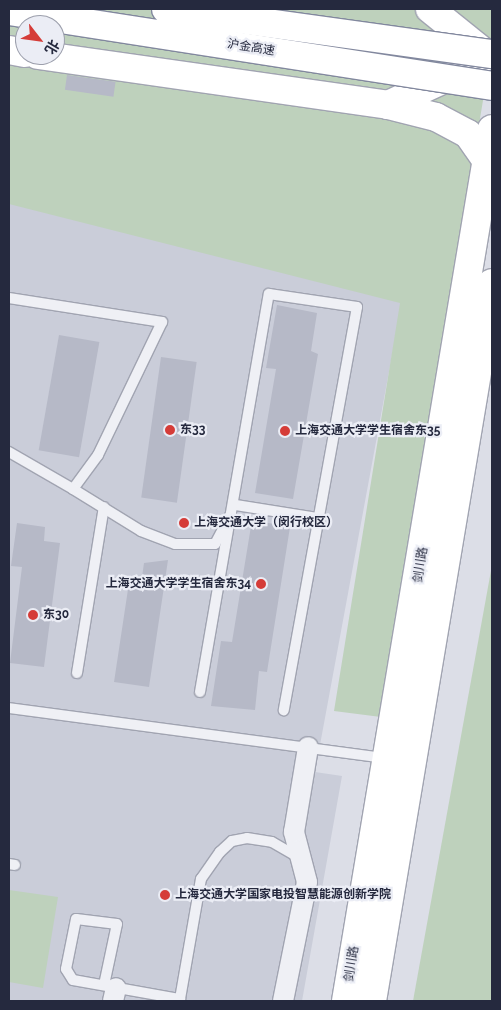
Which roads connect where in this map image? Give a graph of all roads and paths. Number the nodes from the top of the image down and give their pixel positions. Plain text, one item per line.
1 (166, 9) edge
2 (430, 9) edge
3 (9, 11) edge
4 (492, 57) edge
5 (65, 59) edge
6 (492, 86) edge
7 (388, 105) junction
8 (492, 129) edge
9 (490, 154) edge
10 (492, 283) edge
11 (9, 298) edge
12 (9, 452) edge
13 (73, 489) junction
14 (236, 505) junction
15 (104, 507) junction
16 (317, 518) junction
17 (77, 673) dead end
18 (200, 692) dead end
19 (9, 708) edge
20 (284, 710) dead end
21 (308, 748) junction
22 (400, 760) junction
23 (300, 858) junction
24 (111, 991) edge
25 (283, 1001) edge
26 (346, 1001) edge
27 (372, 1001) edge

1 - 4 main road, bridge
2 - 4 main road
3 - 6 main road, 沪金高速, bridge
4 - 7 main road
5 - 7 main road
7 - 9 main road
8 - 9 main road, 剑川路
9 - 22 main road, 剑川路
10 - 22 main road, 剑川路
11 - 13 lane
12 - 13 lane
13 - 15 lane
14 - 15 lane
14 - 16 lane
14 - 16 lane
14 - 18 lane
15 - 17 lane
16 - 20 lane
19 - 21 lane
21 - 22 lane
21 - 23 street
22 - 26 main road, 剑川路
22 - 27 main road, 剑川路
23 - 24 lane
23 - 25 street
24 - 24 lane

